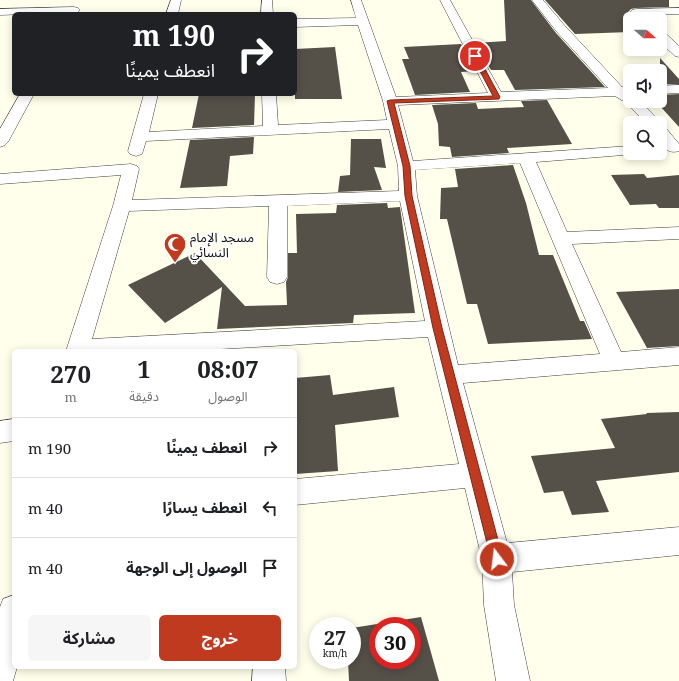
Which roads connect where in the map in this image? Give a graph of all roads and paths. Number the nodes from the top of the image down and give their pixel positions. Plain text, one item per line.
1 (176, 0) edge
2 (267, 0) edge
3 (356, 0) edge
4 (445, 0) edge
5 (537, 0) edge
6 (627, 4) dead end
7 (75, 8) edge
8 (679, 11) edge
9 (0, 12) edge
10 (173, 12) edge
11 (267, 12) edge
12 (636, 12) edge
13 (667, 13) edge
14 (362, 21) junction
15 (297, 23) edge
16 (667, 42) edge
17 (679, 53) edge
18 (679, 89) edge
19 (667, 90) edge
20 (623, 91) edge
21 (26, 96) edge
22 (150, 96) edge
23 (269, 96) edge
24 (623, 96) edge
25 (497, 97) junction
26 (390, 101) junction
27 (640, 108) edge
28 (647, 116) edge
29 (395, 124) junction
30 (271, 129) junction
31 (1, 137) edge
32 (139, 137) junction
33 (623, 151) edge
34 (526, 158) junction
35 (406, 166) junction
36 (131, 169) junction
37 (0, 179) edge
38 (408, 196) junction
39 (278, 200) junction
40 (122, 206) junction
41 (679, 234) edge
42 (560, 238) junction
43 (277, 277) dead end
44 (437, 328) junction
45 (77, 349) edge
46 (679, 356) edge
47 (614, 361) junction
48 (449, 375) junction
49 (12, 430) edge
50 (0, 432) edge
51 (474, 475) junction
52 (297, 492) edge
53 (679, 541) edge
54 (497, 559) junction
55 (12, 619) edge
56 (269, 669) edge
57 (0, 672) edge
58 (269, 681) edge
59 (513, 681) edge

1 - 10 street
2 - 11 street
3 - 14 street
4 - 25 street
5 - 20 street
6 - 12 street
7 - 9 street
8 - 13 street
14 - 15 street
14 - 26 street
16 - 17 street
18 - 19 street
21 - 31 street
22 - 32 street
23 - 30 street
24 - 25 street
25 - 26 street
26 - 29 street
27 - 28 street
29 - 30 street
29 - 35 street
30 - 32 street
32 - 36 street
33 - 34 street
34 - 35 street
34 - 42 street
35 - 38 street
36 - 37 street
36 - 40 street
38 - 39 street
38 - 44 street
39 - 40 street
39 - 43 street
40 - 45 street
41 - 42 street
42 - 47 street
44 - 45 street
44 - 48 street
46 - 47 street
47 - 48 street
48 - 51 street
49 - 50 street
51 - 52 street
51 - 54 street
53 - 54 street
54 - 59 street
55 - 57 street
56 - 58 street

